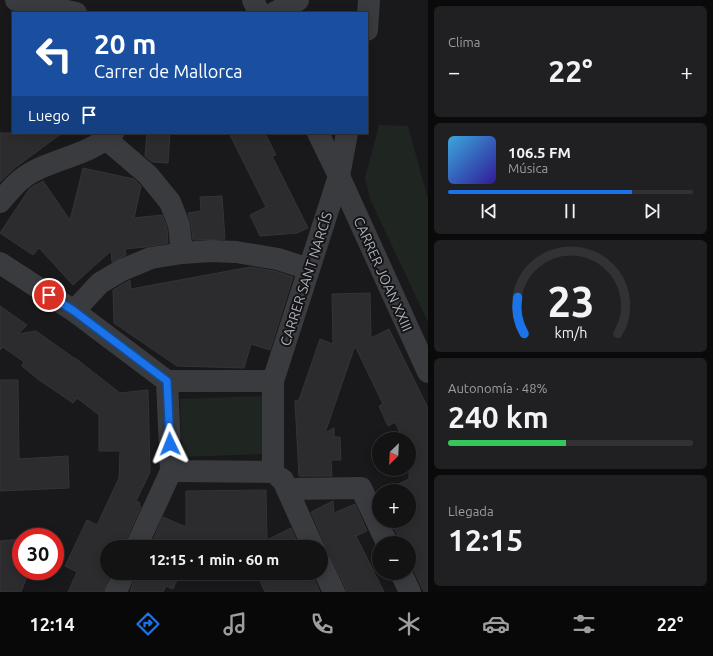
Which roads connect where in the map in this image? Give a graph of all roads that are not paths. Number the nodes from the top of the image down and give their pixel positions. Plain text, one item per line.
1 (16, 0) edge
2 (253, 0) edge
3 (298, 0) edge
4 (369, 0) edge
5 (71, 12) edge
6 (259, 12) edge
7 (276, 12) edge
8 (368, 15) edge
9 (318, 134) edge
10 (347, 134) edge
11 (110, 136) edge
12 (339, 176) junction
13 (0, 202) edge
14 (182, 253) junction
15 (0, 263) edge
16 (309, 269) junction
17 (74, 311) junction
18 (428, 372) edge
19 (167, 381) junction
20 (273, 381) junction
21 (170, 471) junction
22 (273, 472) junction
23 (287, 489) junction
24 (384, 536) edge
25 (139, 540) edge
26 (310, 540) edge
27 (328, 579) edge
28 (121, 580) edge
29 (404, 580) edge
30 (116, 592) edge
31 (334, 592) edge
32 (410, 592) edge

1 - 5 street
2 - 6 street
3 - 7 street
4 - 8 street
9 - 12 street, CARRER JOAN XXIII
10 - 12 street, CARRER SANT NARCÍS
11 - 13 street
11 - 14 street
12 - 16 street, CARRER SANT NARCÍS
12 - 18 street, CARRER JOAN XXIII
14 - 16 street
14 - 17 street
15 - 17 street
16 - 20 street, CARRER SANT NARCÍS
17 - 19 street
19 - 20 street
19 - 21 street
20 - 22 street, CARRER SANT NARCÍS
21 - 22 street
21 - 25 street
22 - 23 street
23 - 24 street
23 - 26 street
27 - 31 street
28 - 30 street
29 - 32 street

